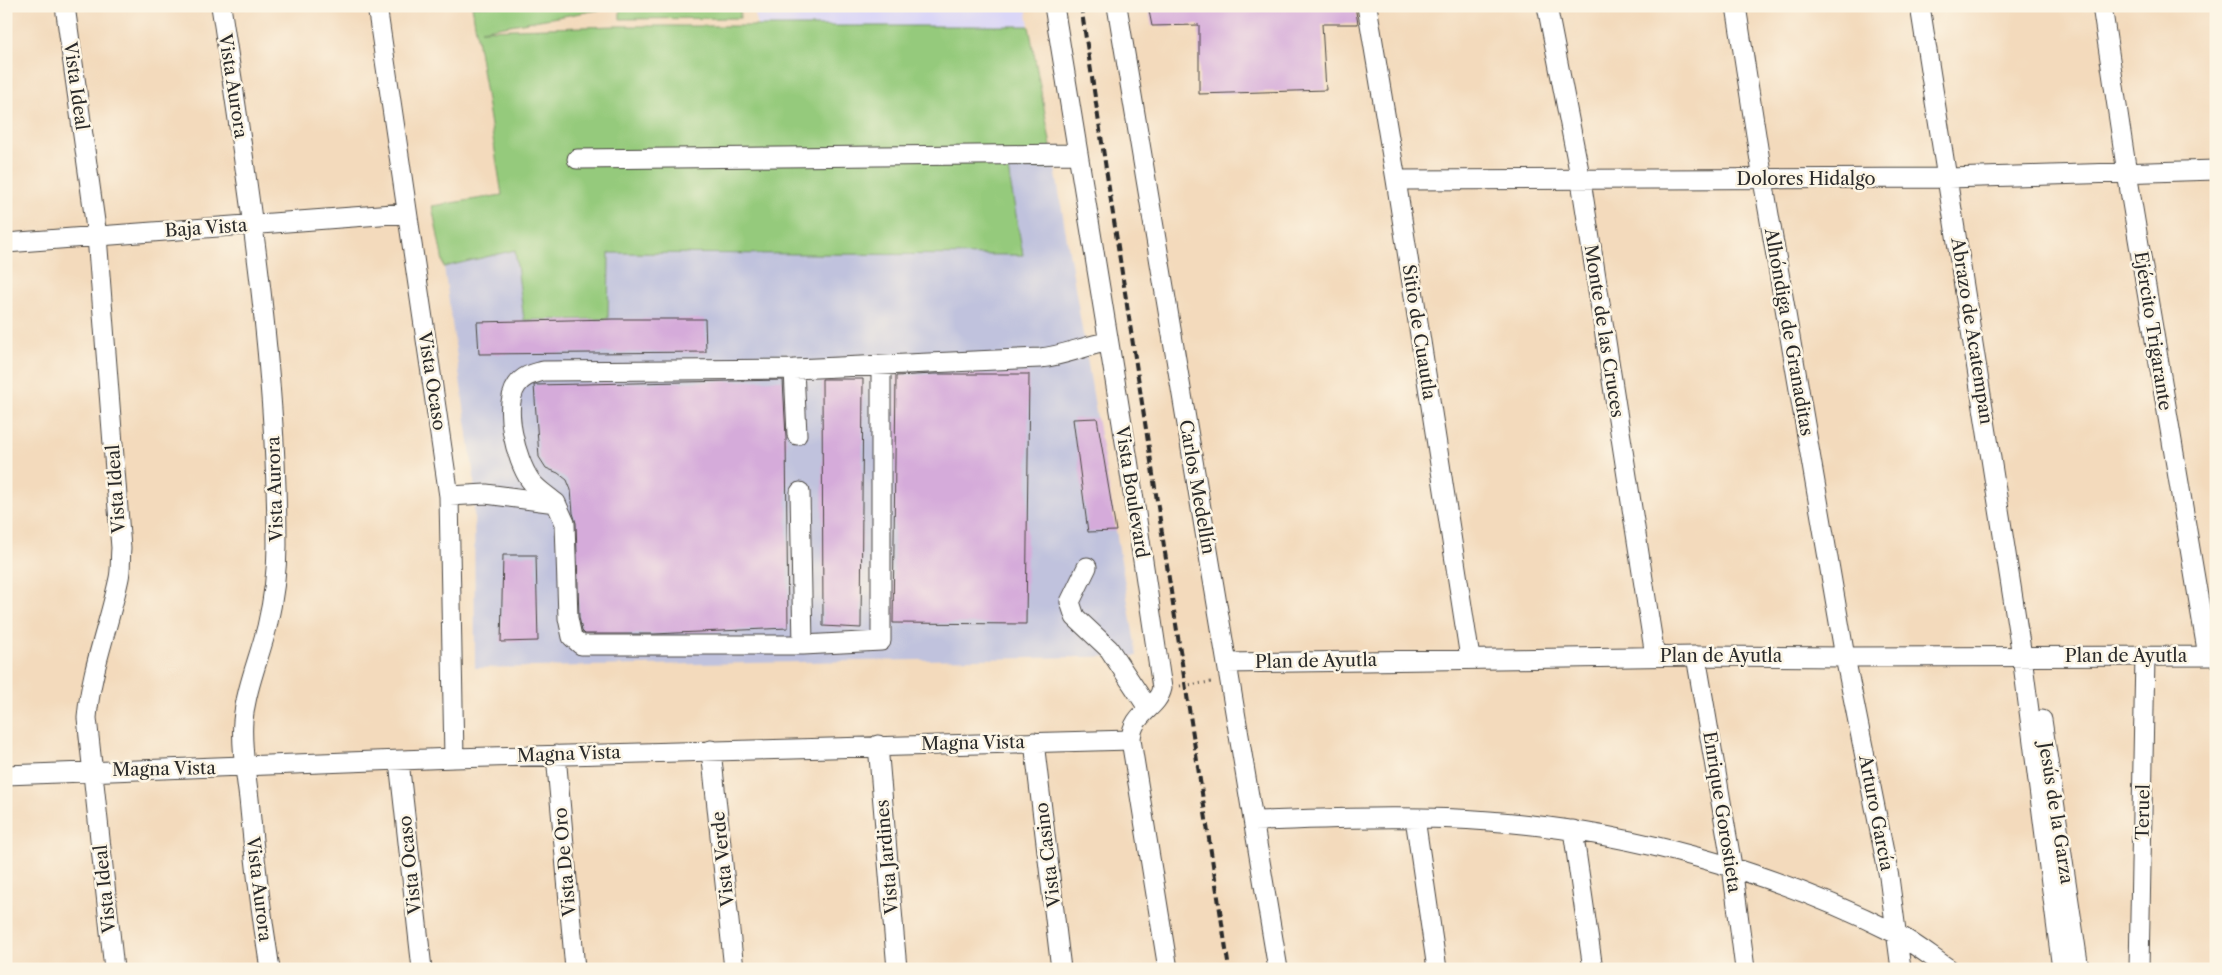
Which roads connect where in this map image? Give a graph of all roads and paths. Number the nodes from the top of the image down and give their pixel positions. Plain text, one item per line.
1 (65, 6) edge
2 (221, 6) edge
3 (377, 6) edge
4 (1054, 6) edge
5 (1117, 6) edge
6 (1367, 6) edge
7 (1547, 6) edge
8 (1736, 6) edge
9 (1920, 6) edge
10 (2102, 6) edge
11 (1078, 154) junction
12 (577, 158) dead end
13 (2216, 170) edge
14 (2127, 173) junction
15 (1948, 178) junction
16 (1396, 180) junction
17 (1763, 180) junction
18 (1581, 181) junction
19 (406, 213) junction
20 (254, 225) junction
21 (97, 236) junction
22 (6, 242) edge
23 (1107, 342) junction
24 (881, 366) junction
25 (794, 369) junction
26 (797, 435) dead end
27 (800, 492) dead end
28 (450, 496) junction
29 (556, 503) junction
30 (1087, 567) dead end
31 (803, 645) junction
32 (1655, 656) junction
33 (1696, 656) junction
34 (2026, 656) junction
35 (2145, 656) junction
36 (2212, 656) edge
37 (1845, 657) junction
38 (1470, 658) junction
39 (1228, 671) junction
40 (1162, 688) junction
41 (1148, 708) junction
42 (1131, 740) junction
43 (1034, 742) junction
44 (878, 745) junction
45 (711, 750) junction
46 (556, 755) junction
47 (454, 758) junction
48 (399, 761) junction
49 (245, 767) junction
50 (93, 770) junction
51 (6, 775) edge
52 (1414, 818) junction
53 (1254, 821) junction
54 (1573, 830) junction
55 (1732, 866) junction
56 (1897, 934) junction
57 (114, 969) edge
58 (270, 969) edge
59 (422, 969) edge
60 (575, 969) edge
61 (734, 969) edge
62 (897, 969) edge
63 (1061, 969) edge
64 (1168, 969) edge
65 (1278, 969) edge
66 (1437, 969) edge
67 (1593, 969) edge
68 (1745, 969) edge
69 (1901, 969) edge
70 (1949, 969) edge
71 (2062, 969) edge
72 (2079, 969) edge
73 (2139, 969) edge

1 - 21 street, Vista Ideal
2 - 20 street, Vista Aurora
3 - 19 street, Vista Ocaso
4 - 11 street, Vista Boulevard
5 - 39 street, Carlos Medellín
6 - 16 street, Sitio de Cuautla
7 - 18 street, Monte de las Cruces
8 - 17 street, Alhóndiga de Granaditas
9 - 15 street, Abrazo de Acatempan
10 - 14 street, Ejército Trigarante
11 - 12 street
11 - 23 street, Vista Boulevard
13 - 14 street, Dolores Hidalgo
14 - 15 street, Dolores Hidalgo
14 - 36 street, Ejército Trigarante
15 - 17 street, Dolores Hidalgo
15 - 34 street, Abrazo de Acatempan
16 - 18 street, Dolores Hidalgo
16 - 38 street, Sitio de Cuautla
17 - 18 street, Dolores Hidalgo
17 - 37 street, Alhóndiga de Granaditas
18 - 32 street, Monte de las Cruces
19 - 20 street, Baja Vista
19 - 28 street, Vista Ocaso
20 - 21 street, Baja Vista
20 - 49 street, Vista Aurora
21 - 22 street, Baja Vista
21 - 50 street, Vista Ideal
23 - 24 street
23 - 40 street, Vista Boulevard
24 - 25 street
24 - 31 street
25 - 26 street
25 - 29 street
27 - 31 street
28 - 29 street
28 - 47 street, Vista Ocaso
29 - 31 street
30 - 41 street
32 - 33 street, Plan de Ayutla
32 - 38 street, Plan de Ayutla
33 - 37 street, Plan de Ayutla
33 - 55 street, Enrique Gorostieta
34 - 35 street, Plan de Ayutla
34 - 37 street, Plan de Ayutla
34 - 71 street, Jesús de la Garza
34 - 72 street, Jesús de la Garza
35 - 36 street, Plan de Ayutla
35 - 73 street, Teruel
37 - 56 street, Arturo García
38 - 39 street, Plan de Ayutla
39 - 40 path
39 - 53 street, Carlos Medellín
40 - 41 street
41 - 42 street
42 - 43 street, Magna Vista
42 - 64 street
43 - 44 street, Magna Vista
43 - 63 street, Vista Casino
44 - 45 street, Magna Vista
44 - 62 street, Vista Jardines
45 - 46 street, Magna Vista
45 - 61 street, Vista Verde
46 - 47 street, Magna Vista
46 - 60 street, Vista De Oro
47 - 48 street, Magna Vista
48 - 49 street, Magna Vista
48 - 59 street, Vista Ocaso
49 - 50 street, Magna Vista
49 - 58 street, Vista Aurora
50 - 51 street, Magna Vista
50 - 57 street, Vista Ideal
52 - 53 street
52 - 54 street
52 - 66 street
53 - 65 street, Carlos Medellín
54 - 55 street
54 - 67 street
55 - 56 street
55 - 68 street, Enrique Gorostieta
56 - 69 street, Arturo García
56 - 70 street

